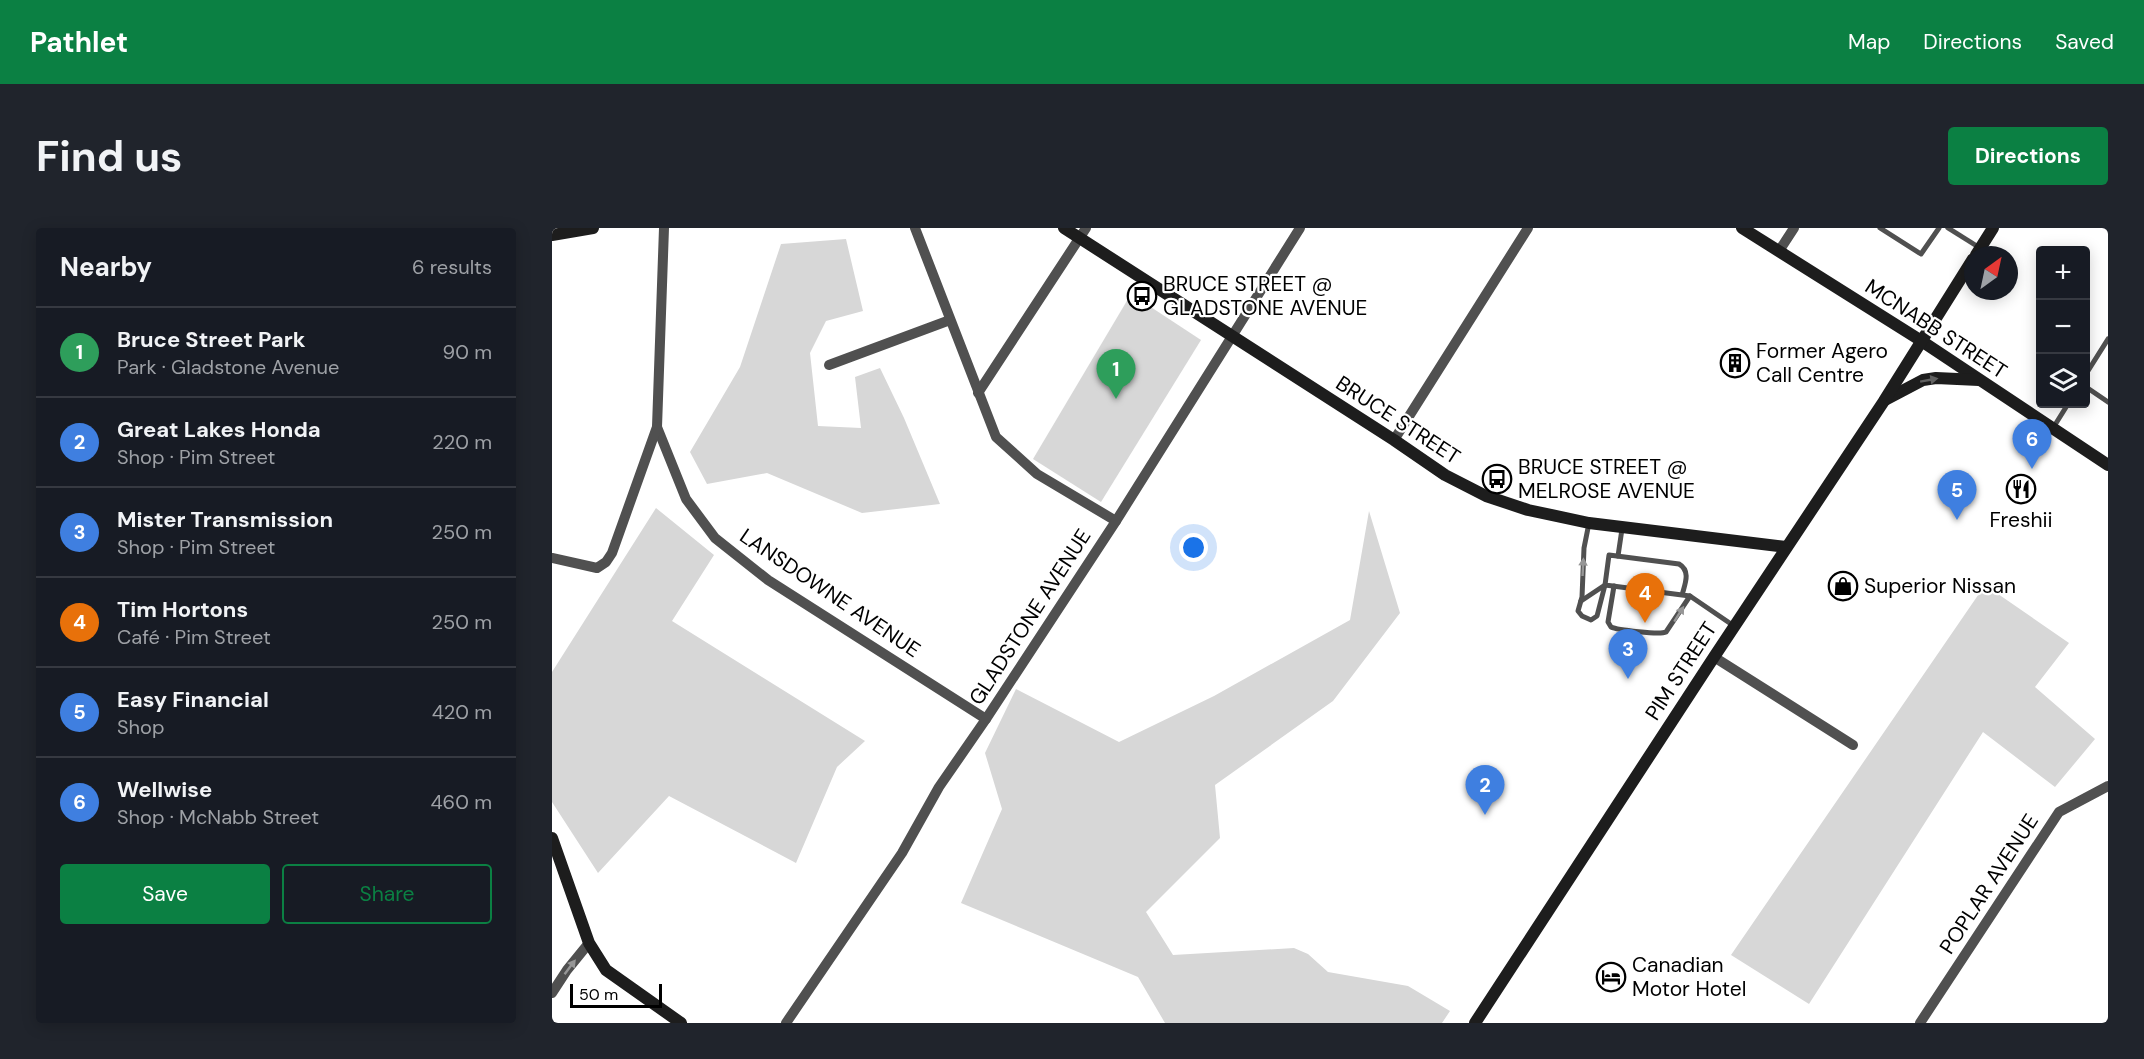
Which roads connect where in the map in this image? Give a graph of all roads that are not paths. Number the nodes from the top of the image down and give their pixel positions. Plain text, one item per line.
1 (593, 228) edge
2 (664, 228) edge
3 (915, 228) edge
4 (1064, 228) edge
5 (1300, 228) edge
6 (1528, 228) edge
7 (1742, 228) edge
8 (1794, 228) edge
9 (1880, 228) edge
10 (1939, 228) edge
11 (1948, 228) edge
12 (1993, 228) edge
13 (1083, 233) edge
14 (552, 235) edge
15 (1967, 246) edge
16 (1981, 246) edge
17 (1779, 251) junction
18 (1964, 272) edge
19 (950, 320) junction
20 (1231, 337) junction
21 (2108, 339) edge
22 (1920, 340) junction
23 (829, 365) dead end
24 (2090, 366) edge
25 (1979, 380) junction
26 (2090, 390) edge
27 (978, 393) junction
28 (1884, 401) junction
29 (2108, 402) edge
30 (2066, 408) edge
31 (657, 427) junction
32 (2053, 429) junction
33 (1394, 440) junction
34 (2108, 465) edge
35 (1116, 521) junction
36 (1589, 523) junction
37 (1622, 527) junction
38 (1786, 547) junction
39 (1618, 556) junction
40 (552, 558) edge
41 (1605, 585) junction
42 (1614, 586) junction
43 (1682, 595) junction
44 (1690, 596) junction
45 (1580, 602) junction
46 (1734, 626) junction
47 (1713, 657) junction
48 (986, 719) junction
49 (1853, 745) dead end
50 (2108, 786) edge
51 (552, 838) edge
52 (589, 943) junction
53 (552, 993) edge
54 (1923, 1022) edge
55 (681, 1023) edge
56 (786, 1023) edge
57 (1475, 1023) edge

1 - 14 main road
2 - 31 street, LANSDOWNE AVENUE
3 - 19 street
4 - 13 main road, BRUCE STREET
5 - 20 street, GLADSTONE AVENUE
6 - 33 street
7 - 17 main road, MCNABB STREET
8 - 17 street
9 - 10 lane
11 - 15 lane
12 - 16 main road, PIM STREET
13 - 20 main road, BRUCE STREET
13 - 27 street
17 - 22 main road, MCNABB STREET
18 - 22 main road, PIM STREET
19 - 23 street
19 - 27 street
20 - 33 main road, BRUCE STREET
20 - 35 street, GLADSTONE AVENUE
21 - 24 lane
22 - 25 main road, MCNABB STREET
22 - 28 main road, PIM STREET
28 -> 25 main road
25 - 32 main road, MCNABB STREET
26 - 29 lane
27 - 35 street
28 - 38 main road, PIM STREET
30 - 32 lane
31 - 40 street
31 - 48 street, LANSDOWNE AVENUE
32 - 34 main road, MCNABB STREET
33 - 36 main road, BRUCE STREET
35 - 48 street, GLADSTONE AVENUE
36 - 37 main road, BRUCE STREET
45 -> 36 lane
37 - 38 main road, BRUCE STREET
37 - 39 lane
38 - 46 main road, PIM STREET
39 - 41 lane
39 - 43 lane
41 - 42 lane
41 - 45 lane
41 - 45 lane
42 - 43 lane
42 -> 44 lane
43 - 44 lane
44 - 46 lane
46 - 47 main road, PIM STREET
47 - 49 street
47 - 57 main road, PIM STREET
48 - 56 street, GLADSTONE AVENUE
50 - 54 street, POPLAR AVENUE
51 - 52 main road
53 -> 52 street
52 - 55 main road

